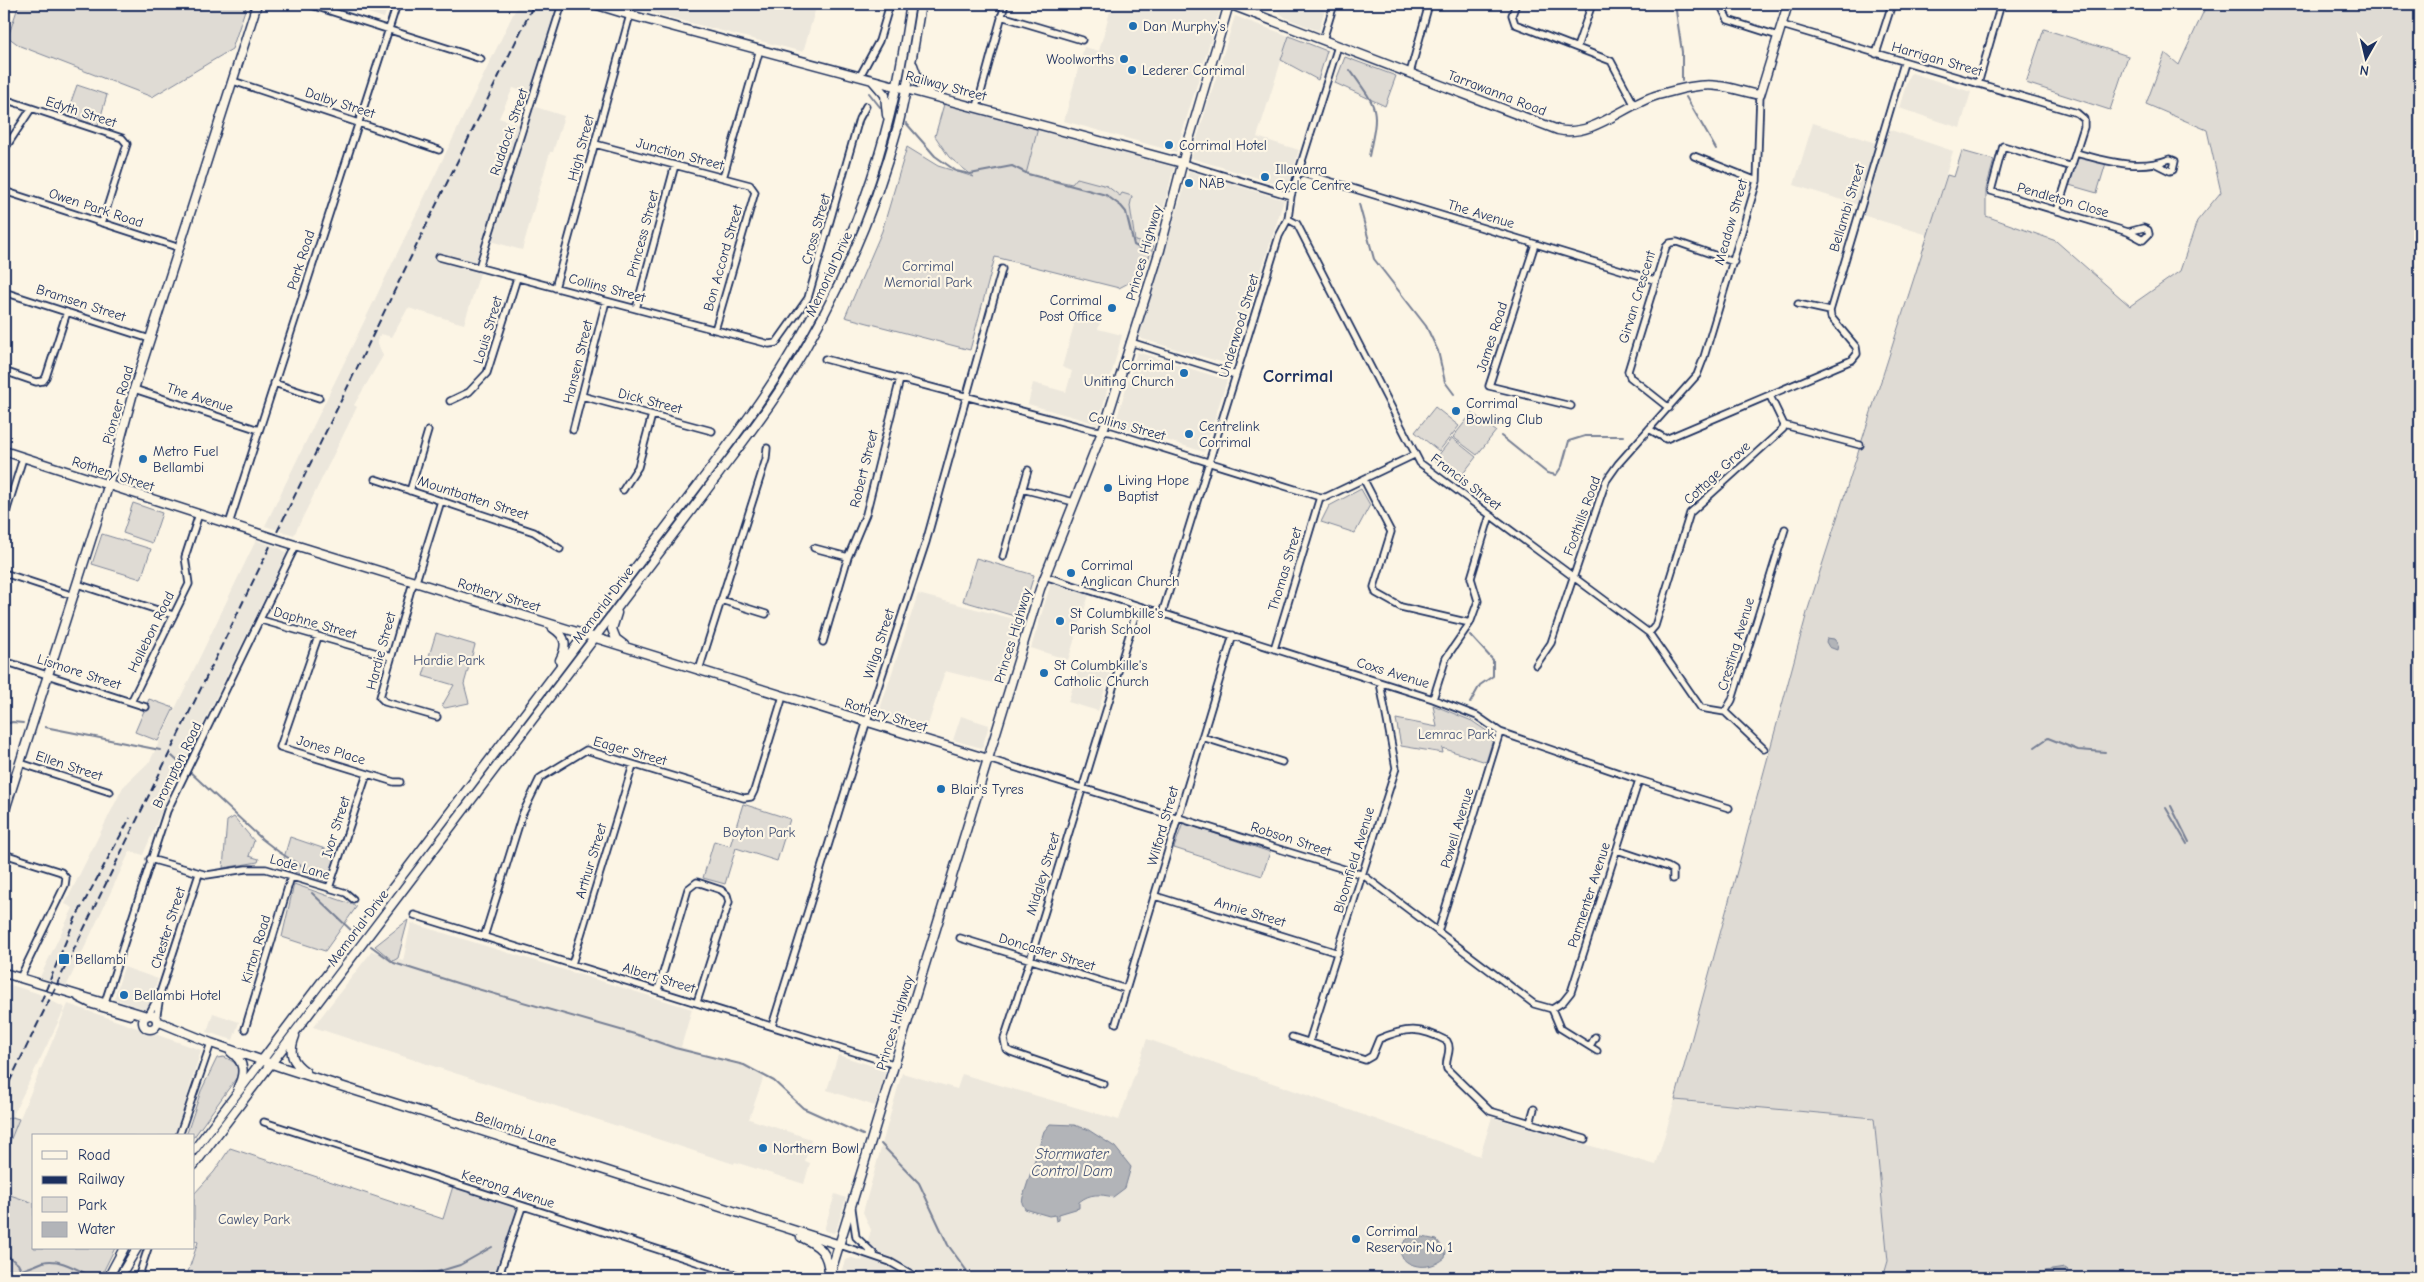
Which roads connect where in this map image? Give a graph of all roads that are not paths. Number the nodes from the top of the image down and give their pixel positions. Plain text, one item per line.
1 (257, 4) edge
2 (308, 4) edge
3 (397, 4) edge
4 (562, 4) edge
5 (594, 4) edge
6 (890, 4) edge
7 (911, 4) edge
8 (921, 4) edge
9 (1005, 4) edge
10 (1228, 4) edge
11 (1334, 4) edge
12 (1429, 4) edge
13 (1516, 4) edge
14 (1592, 4) edge
15 (1720, 4) edge
16 (1788, 4) edge
17 (1892, 4) edge
18 (2001, 4) edge
19 (630, 15) junction
20 (1001, 16) junction
21 (1782, 25) junction
22 (389, 29) junction
23 (1778, 36) junction
24 (1082, 40) dead end
25 (1323, 40) junction
26 (1338, 46) junction
27 (1577, 47) junction
28 (760, 49) junction
29 (1876, 54) junction
30 (912, 55) junction
31 (481, 59) dead end
32 (1904, 62) junction
33 (1410, 74) junction
34 (860, 76) junction
35 (871, 79) junction
36 (233, 81) junction
37 (1978, 84) junction
38 (897, 86) junction
39 (907, 88) junction
40 (1760, 95) junction
41 (934, 96) junction
42 (4, 98) edge
43 (1634, 104) junction
44 (866, 106) dead end
45 (977, 107) junction
46 (31, 109) junction
47 (359, 123) junction
48 (886, 132) junction
49 (595, 144) junction
50 (4, 150) edge
51 (439, 150) dead end
52 (2076, 153) junction
53 (1694, 156) dead end
54 (1182, 163) junction
55 (2156, 164) dead end
56 (675, 165) junction
57 (2072, 167) junction
58 (1299, 172) junction
59 (723, 178) junction
60 (1757, 181) junction
61 (4, 191) edge
62 (755, 192) joint
63 (1291, 196) junction
64 (2057, 212) junction
65 (1288, 219) junction
66 (102, 223) junction
67 (2128, 232) dead end
68 (1535, 244) junction
69 (180, 248) junction
70 (439, 257) dead end
71 (1734, 262) junction
72 (479, 268) junction
73 (1002, 269) dead end
74 (517, 278) junction
75 (1654, 280) junction
76 (555, 288) junction
77 (4, 292) edge
78 (606, 301) junction
79 (1798, 304) dead end
80 (636, 309) junction
81 (1830, 311) junction
82 (67, 312) junction
83 (715, 330) junction
84 (150, 339) junction
85 (1130, 342) junction
86 (769, 344) joint
87 (825, 359) dead end
88 (4, 371) edge
89 (1236, 375) junction
90 (900, 379) junction
91 (274, 383) junction
92 (134, 389) junction
93 (582, 396) junction
94 (965, 396) junction
95 (1770, 396) junction
96 (319, 398) dead end
97 (450, 401) dead end
98 (1571, 406) dead end
99 (1669, 408) junction
100 (652, 415) junction
101 (1784, 425) junction
102 (1650, 429) junction
103 (259, 430) junction
104 (573, 430) dead end
105 (428, 431) dead end
106 (712, 431) dead end
107 (1103, 431) junction
108 (1860, 445) dead end
109 (768, 448) dead end
110 (4, 451) edge
111 (1414, 455) junction
112 (24, 458) junction
113 (1209, 464) junction
114 (1028, 470) dead end
115 (375, 479) dead end
116 (1364, 480) junction
117 (109, 486) junction
118 (1022, 489) junction
119 (622, 490) dead end
120 (410, 491) junction
121 (1320, 497) junction
122 (441, 502) junction
123 (1074, 502) junction
124 (199, 514) junction
125 (1490, 515) junction
126 (4, 519) edge
127 (229, 524) junction
128 (1786, 529) dead end
129 (296, 545) junction
130 (814, 548) dead end
131 (560, 549) dead end
132 (848, 557) junction
133 (1003, 557) dead end
134 (4, 573) edge
135 (1044, 576) junction
136 (1574, 577) junction
137 (414, 582) junction
138 (77, 584) junction
139 (74, 596) junction
140 (626, 596) junction
141 (721, 600) junction
142 (1138, 606) junction
143 (766, 614) dead end
144 (1162, 614) junction
145 (173, 615) junction
146 (260, 620) junction
147 (542, 622) junction
148 (1470, 623) junction
149 (1649, 633) junction
150 (585, 635) junction
151 (1233, 635) junction
152 (318, 637) junction
153 (594, 638) junction
154 (823, 642) dead end
155 (629, 649) junction
156 (1274, 649) junction
157 (391, 657) junction
158 (4, 661) edge
159 (1536, 665) dead end
160 (699, 670) junction
161 (555, 671) junction
162 (48, 675) junction
163 (1380, 683) junction
164 (783, 696) junction
165 (1433, 699) junction
166 (130, 702) junction
167 (146, 707) dead end
168 (1725, 712) junction
169 (437, 717) dead end
170 (867, 722) junction
171 (1500, 732) junction
172 (1202, 737) junction
173 (1764, 749) dead end
174 (988, 759) junction
175 (1282, 762) dead end
176 (20, 763) junction
177 (633, 765) junction
178 (366, 774) junction
179 (1639, 780) junction
180 (400, 782) dead end
181 (1083, 787) junction
182 (110, 792) dead end
183 (1729, 808) dead end
184 (4, 813) edge
185 (1178, 816) junction
186 (1617, 850) junction
187 (4, 854) edge
188 (150, 859) junction
189 (1679, 865) dead end
190 (1673, 870) junction
191 (198, 874) junction
192 (1363, 875) junction
193 (291, 877) junction
194 (1673, 880) dead end
195 (329, 888) junction
196 (1155, 896) junction
197 (353, 899) dead end
198 (414, 916) dead end
199 (1438, 932) junction
200 (484, 937) junction
201 (960, 938) dead end
202 (1338, 953) junction
203 (1030, 960) junction
204 (572, 964) junction
205 (4, 973) edge
206 (20, 978) junction
207 (1126, 989) junction
208 (161, 990) junction
209 (658, 990) junction
210 (74, 995) junction
211 (697, 1002) junction
212 (104, 1005) junction
213 (113, 1008) junction
214 (1552, 1009) junction
215 (130, 1016) junction
216 (148, 1016) junction
217 (156, 1020) junction
218 (302, 1023) junction
219 (1116, 1023) dead end
220 (144, 1025) junction
221 (772, 1026) junction
222 (245, 1028) dead end
223 (152, 1029) junction
224 (185, 1033) junction
225 (1292, 1036) dead end
226 (1595, 1037) dead end
227 (1309, 1042) junction
228 (211, 1043) junction
229 (1590, 1046) junction
230 (223, 1047) junction
231 (1597, 1050) dead end
232 (262, 1060) junction
233 (272, 1063) junction
234 (896, 1065) junction
235 (313, 1077) junction
236 (1104, 1084) dead end
237 (229, 1104) junction
238 (1534, 1109) dead end
239 (264, 1122) dead end
240 (1530, 1122) junction
241 (180, 1134) edge
242 (1585, 1139) dead end
243 (195, 1149) edge
244 (195, 1164) edge
245 (522, 1207) junction
246 (852, 1208) junction
247 (771, 1223) junction
248 (840, 1245) junction
249 (123, 1250) edge
250 (136, 1250) edge
251 (147, 1250) edge
252 (878, 1257) junction
253 (109, 1277) edge
254 (736, 1277) edge
255 (119, 1278) edge
256 (138, 1278) edge
257 (498, 1278) edge
258 (746, 1278) edge
259 (829, 1278) edge
260 (918, 1278) edge

1 - 36 main road, Pioneer Road
2 - 22 street
3 - 22 street, Park Road
4 - 72 street, Ruddock Street
5 - 19 main road, Railway Street
6 - 34 street
7 - 38 main road, Memorial Drive
8 - 30 main road, Memorial Drive
9 - 20 street
10 - 25 main road, Tarrawanna Road
10 - 54 main road, Princes Highway
11 - 25 street
12 - 33 street
13 - 27 street
14 - 27 street
15 - 23 street
16 - 21 main road, Meadow Street
17 - 29 street
18 - 37 street
19 - 28 main road, Railway Street
19 - 49 street, High Street
20 - 24 street
20 - 45 street
21 - 23 main road, Meadow Street
21 - 29 street, Harrigan Street
22 - 31 street
22 - 47 street, Park Road
23 - 40 main road, Meadow Street
25 - 26 main road, Tarrawanna Road
26 - 33 main road, Tarrawanna Road
26 - 58 street, Underwood Street
27 - 43 street
28 - 34 main road, Railway Street
28 - 59 street
29 - 32 street, Harrigan Street
30 - 39 main road, Memorial Drive
30 - 41 main road
32 - 37 street, Harrigan Street
32 - 81 street, Bellambi Street
33 - 43 main road, Tarrawanna Road
34 - 35 main road, Railway Street
35 - 38 main road, Railway Street
35 - 48 main road
36 - 47 street, Dalby Street
36 - 69 main road, Pioneer Road
37 - 52 street, Harrigan Street
38 - 39 main road, Railway Street
38 - 48 main road, Memorial Drive
39 - 41 main road, Railway Street
39 - 140 main road, Memorial Drive
40 - 43 main road, Tarrawanna Road
40 - 60 street, Meadow Street
41 - 45 main road, Railway Street
42 - 46 street, Edyth Street
44 - 86 street, Cross Street
45 - 54 main road, Railway Street
46 - 50 street
46 - 66 street, Edyth Street
47 - 51 street, Dalby Street
47 - 91 street, Park Road
48 - 150 main road, Memorial Drive
49 - 56 street, Junction Street
49 - 76 street, High Street
52 - 55 street
52 - 57 street
53 - 60 street
54 - 63 street, Railway Street
54 - 85 main road, Princes Highway
56 - 59 street, Junction Street
56 - 80 street, Princess Street
57 - 64 street
57 - 64 street, Pendleton Close
58 - 63 street, Underwood Street
58 - 68 street, The Avenue
59 - 62 street, Junction Street
60 - 71 street, Meadow Street
61 - 66 street, Owen Park Road
62 - 83 street, Bon Accord Street
63 - 65 street, Underwood Street
64 - 67 street, Pendleton Close
65 - 89 street, Underwood Street
65 - 111 street, Francis Street
66 - 69 street, Owen Park Road
68 - 75 street, The Avenue
68 - 98 street, James Road
69 - 84 main road, Pioneer Road
70 - 72 street, Collins Street
71 - 75 street, Girvan Crescent
71 - 99 street, Meadow Street
72 - 74 street, Collins Street
73 - 94 street, Wilga Street
74 - 76 street, Collins Street
74 - 97 street, Louis Street
75 - 99 street, Girvan Crescent
76 - 78 street, Collins Street
77 - 82 street, Bramsen Street
78 - 80 street, Collins Street
78 - 93 street, Hansen Street
79 - 81 street
80 - 83 street, Collins Street
81 - 95 street
82 - 84 street, Bramsen Street
82 - 88 street
83 - 86 street, Collins Street
84 - 92 main road, Pioneer Road
85 - 89 street
85 - 107 main road, Princes Highway
87 - 90 street, Collins Street
89 - 113 street, Underwood Street
90 - 94 street, Collins Street
90 - 132 street, Robert Street
91 - 96 street
91 - 103 street, Park Road
92 - 103 street, The Avenue
92 - 117 main road, Pioneer Road
93 - 100 street, Dick Street
93 - 104 street, Hansen Street
94 - 107 street, Collins Street
94 - 170 street, Wilga Street
95 - 101 street
95 - 102 street
99 - 102 street, Meadow Street
100 - 106 street, Dick Street
100 - 119 street
101 - 108 street
101 - 149 street, Cottage Grove
102 - 136 street, Foothills Road
103 - 127 street, Park Road
105 - 120 street
107 - 113 street, Collins Street
107 - 123 main road, Princes Highway
109 - 141 street
110 - 112 main road, Rothery Street
111 - 116 street
111 - 125 street, Francis Street
112 - 117 main road, Rothery Street
112 - 126 street
113 - 121 street, Collins Street
113 - 144 street, Underwood Street
114 - 118 street
115 - 120 street, Mountbatten Street
116 - 121 street
116 - 148 street
117 - 124 main road, Rothery Street
117 - 138 main road, Pioneer Road
118 - 123 street
118 - 133 street
120 - 122 street, Mountbatten Street
121 - 156 street, Thomas Street
122 - 131 street, Mountbatten Street
122 - 137 street, Hardie Street
123 - 135 main road, Princes Highway
124 - 127 main road, Rothery Street
124 - 145 street, Hollebon Road
125 - 136 street, Francis Street
125 - 148 street
127 - 129 main road, Rothery Street, bridge
128 - 168 street, Cresting Avenue
129 - 137 main road, Rothery Street
129 - 146 street, Brompton Road
130 - 132 street
132 - 154 street, Robert Street
134 - 139 street
135 - 142 street, Coxs Avenue
135 - 174 main road, Princes Highway
136 - 149 street, Francis Street
136 - 159 street, Foothills Road
137 - 147 main road, Rothery Street
137 - 157 street, Hardie Street
138 - 139 main road, Pioneer Road
138 - 145 street
139 - 162 main road, Pioneer Road
140 - 153 main road, Memorial Drive
140 - 155 main road
141 - 143 street
141 - 160 street
142 - 144 street, Coxs Avenue
142 - 181 street, Midgley Street
144 - 151 street, Coxs Avenue
145 - 166 street, Hollebon Road
146 - 152 street, Daphne Street
146 - 188 street, Brompton Road
147 - 150 main road, Rothery Street
147 - 161 main road
148 - 165 street
149 - 168 street, Cresting Avenue
150 - 153 main road, Rothery Street
150 - 161 main road, Memorial Drive
151 - 156 street, Coxs Avenue
151 - 172 street, Wilford Street
152 - 157 street, Daphne Street
152 - 178 street, Jones Place
153 - 155 main road, Rothery Street
153 - 218 main road, Memorial Drive
155 - 160 main road, Rothery Street
156 - 163 street, Coxs Avenue
157 - 169 street, Hardie Street
158 - 162 street, Lismore Street
160 - 164 main road, Rothery Street
161 - 232 main road, Memorial Drive
162 - 166 street, Lismore Street
162 - 176 main road, Pioneer Road
163 - 165 street, Coxs Avenue
163 - 192 street, Bloomfield Avenue
164 - 170 main road, Rothery Street
164 - 177 street, Eager Street
165 - 171 street, Coxs Avenue
166 - 167 street, Lismore Street
168 - 173 street
170 - 174 main road, Rothery Street
170 - 221 street, Wilga Street
171 - 179 street, Coxs Avenue
171 - 199 street, Powell Avenue
172 - 175 street
172 - 185 street, Wilford Street
174 - 181 street, Robson Street
174 - 234 main road, Princes Highway
176 - 182 street, Ellen Street
176 - 184 main road, Pioneer Road
177 - 200 street, Eager Street
177 - 204 street, Arthur Street
178 - 180 street, Jones Place
178 - 195 street, Ivor Street
179 - 183 street, Coxs Avenue
179 - 186 street, Parmenter Avenue
181 - 185 street, Robson Street
181 - 203 street, Midgley Street
185 - 192 street, Robson Street
185 - 196 street, Wilford Street
186 - 190 street
186 - 214 street, Parmenter Avenue
187 - 206 street
188 - 191 street, Lode Lane
188 - 212 street, Brompton Road
189 - 190 street
190 - 194 street
191 - 193 street, Lode Lane
191 - 208 street, Chester Street
192 - 199 street, Robson Street
192 - 202 street, Bloomfield Avenue
193 - 195 street, Lode Lane
193 - 222 street, Kirton Road
195 - 197 street, Lode Lane
196 - 202 street, Annie Street
196 - 207 street, Wilford Street
198 - 200 street, Albert Street
199 - 214 street, Robson Street
200 - 204 street, Albert Street
201 - 203 street, Doncaster Street
202 - 227 street, Bloomfield Avenue
203 - 207 street, Doncaster Street
203 - 236 street, Midgley Street
204 - 209 street, Albert Street
205 - 206 main road
206 - 210 main road
207 - 219 street, Wilford Street
208 - 216 street
208 - 217 street
209 - 211 street, Albert Street
209 - 211 street
210 - 212 main road
210 - 215 street
211 - 221 street, Albert Street
212 - 213 main road
213 - 215 main road
213 - 216 main road
214 - 229 street
215 - 220 main road
216 - 217 main road
216 - 220 main road
217 - 223 main road
217 - 224 main road
218 - 233 main road, Memorial Drive
218 - 235 main road
220 - 223 main road
221 - 234 street, Albert Street
223 - 224 main road
224 - 228 main road, Bellambi Lane
225 - 227 street
226 - 229 street
227 - 240 street
228 - 230 main road, Bellambi Lane
228 - 241 street
229 - 231 street
230 - 232 main road, Bellambi Lane
230 - 237 main road
232 - 233 main road, Bellambi Lane
232 - 237 main road, Memorial Drive
233 - 235 main road, Bellambi Lane
233 - 244 main road, Memorial Drive
234 - 246 main road, Princes Highway
235 - 247 main road, Bellambi Lane
237 - 243 main road, Memorial Drive
238 - 240 street
239 - 245 street, Keerong Avenue
240 - 242 street
245 - 254 street, Keerong Avenue
245 - 257 street
246 - 248 main road, Princes Highway
246 - 252 street
247 - 248 main road, Bellambi Lane
247 - 259 main road
248 - 252 street
248 - 259 main road, Princes Highway
249 - 253 main road
250 - 255 main road
251 - 256 street
252 - 260 street
254 - 258 street, Keerong Avenue

